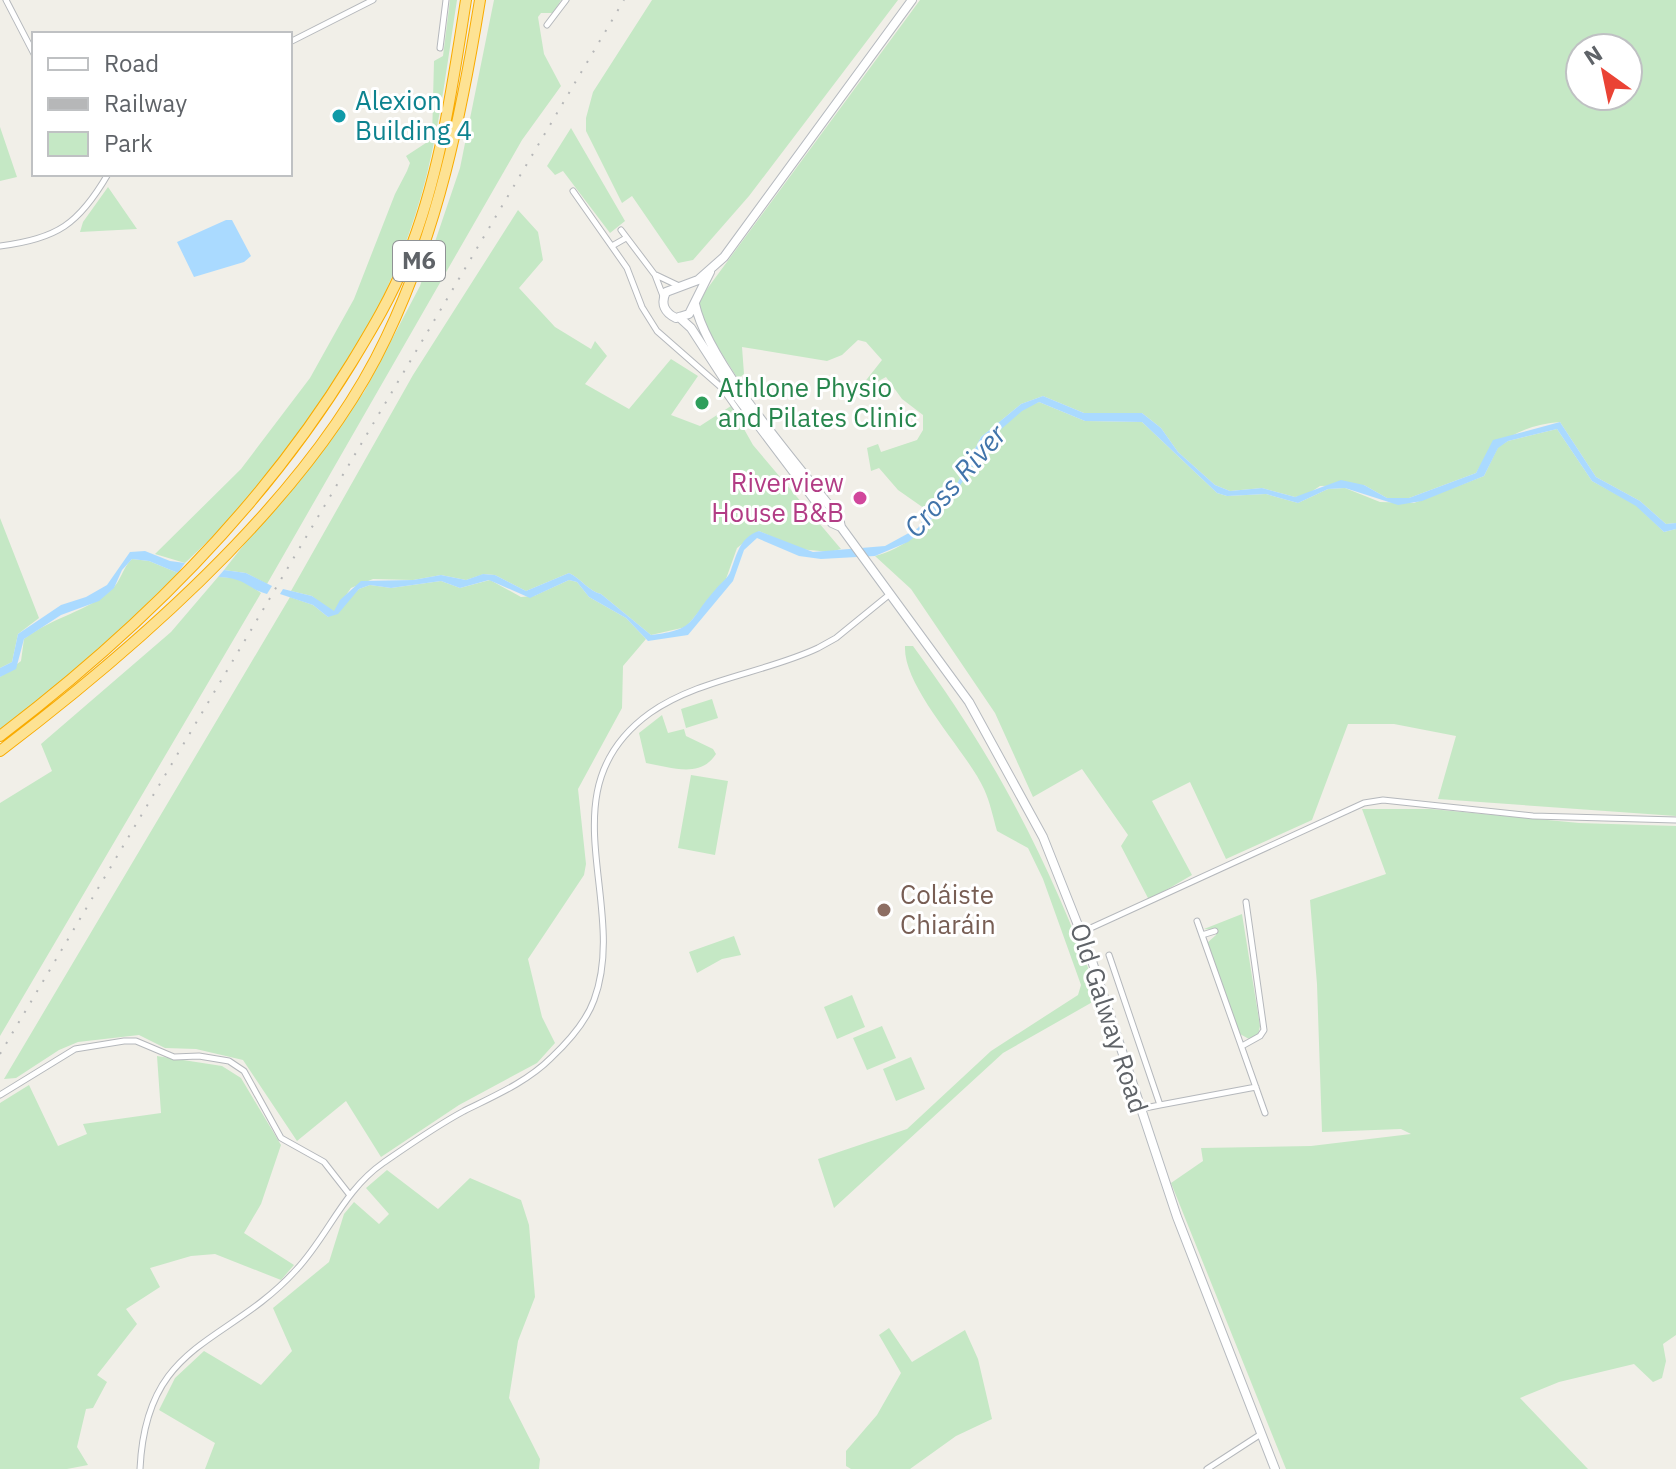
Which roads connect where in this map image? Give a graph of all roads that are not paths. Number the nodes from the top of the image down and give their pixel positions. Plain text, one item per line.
1 (6, 0) edge
2 (373, 0) edge
3 (446, 0) edge
4 (466, 0) edge
5 (480, 0) edge
6 (566, 0) edge
7 (912, 0) edge
8 (547, 25) dead end
9 (292, 41) edge
10 (440, 48) dead end
11 (32, 50) edge
12 (107, 176) edge
13 (573, 191) dead end
14 (621, 230) dead end
15 (626, 238) junction
16 (0, 246) edge
17 (612, 246) junction
18 (710, 272) junction
19 (655, 275) junction
20 (680, 285) junction
21 (663, 297) junction
22 (695, 302) junction
23 (679, 317) junction
24 (750, 414) junction
25 (841, 527) junction
26 (890, 594) junction
27 (0, 736) edge
28 (0, 751) edge
29 (1676, 820) edge
30 (1246, 902) dead end
31 (1197, 921) dead end
32 (1215, 931) dead end
33 (1082, 932) junction
34 (1202, 935) junction
35 (1109, 955) dead end
36 (1242, 1046) junction
37 (1256, 1087) junction
38 (0, 1095) edge
39 (1160, 1105) junction
40 (1140, 1109) junction
41 (1265, 1113) dead end
42 (349, 1194) junction
43 (1262, 1433) junction
44 (140, 1469) edge
45 (1207, 1469) edge
46 (1275, 1469) edge

1 - 11 street
2 - 9 street
3 - 10 street
4 - 27 highway, M6
5 - 28 highway, M6
6 - 8 street
7 - 18 main road
12 - 16 street
13 - 17 street
14 - 15 street
15 - 17 street
15 - 19 street
17 - 24 street
18 - 20 main road
18 - 22 main road
19 - 20 street
19 - 21 street
20 - 21 main road
20 - 22 main road
21 - 23 main road
22 - 23 main road
22 - 25 main road
23 - 24 main road
24 - 25 main road
25 - 26 main road, Old Galway Road
26 - 33 main road, Old Galway Road
26 - 42 street
29 - 33 street
30 - 36 street
31 - 34 street
32 - 34 street
33 - 40 main road, Old Galway Road
34 - 36 street
35 - 39 street
36 - 37 street
37 - 39 street
37 - 41 street
38 - 42 street
39 - 40 street
40 - 43 main road, Old Galway Road
42 - 44 street
43 - 45 street
43 - 46 main road, Old Galway Road

